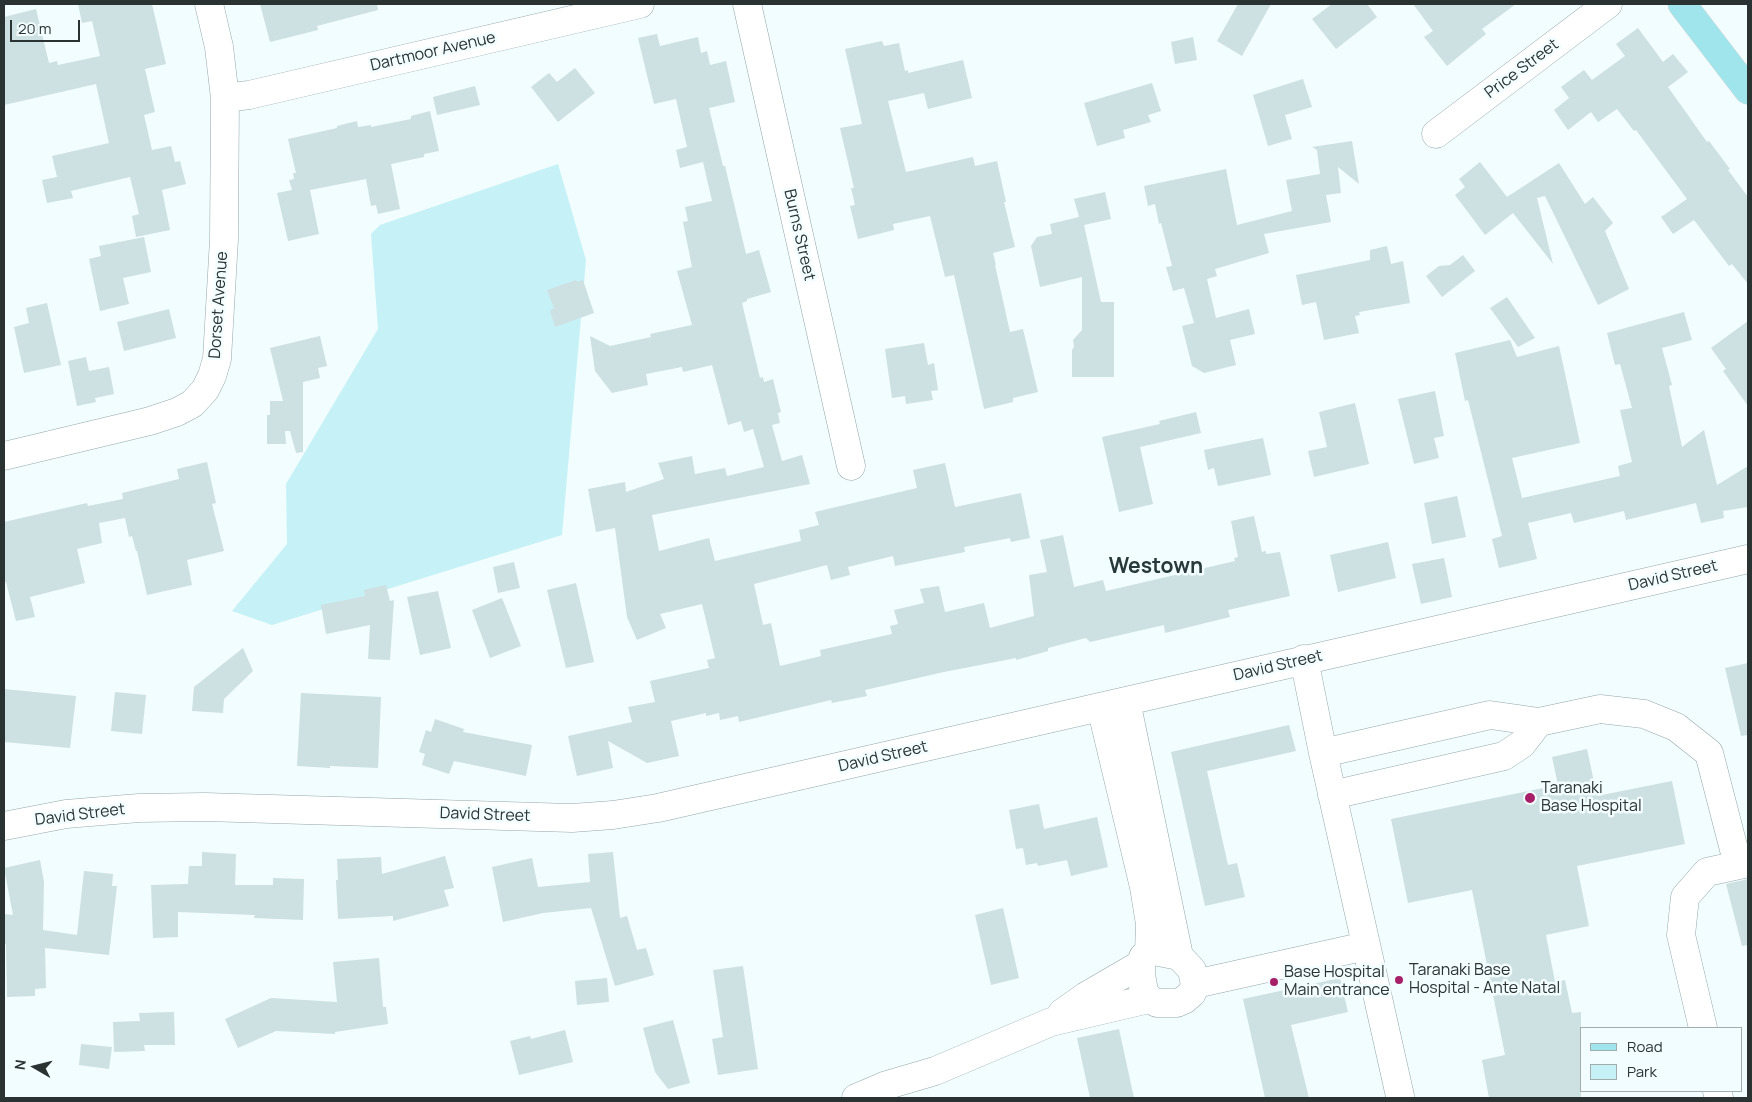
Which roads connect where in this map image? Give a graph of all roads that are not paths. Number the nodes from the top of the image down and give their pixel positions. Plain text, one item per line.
1 (209, 4) edge
2 (640, 4) edge
3 (748, 4) edge
4 (1608, 4) edge
5 (1682, 4) edge
6 (572, 11) edge
7 (1748, 90) edge
8 (225, 98) junction
9 (1436, 134) dead end
10 (4, 456) edge
11 (851, 466) dead end
12 (1748, 559) edge
13 (1304, 660) junction
14 (1113, 704) junction
15 (1539, 722) junction
16 (1323, 753) junction
17 (1332, 795) junction
18 (4, 826) edge
19 (1743, 864) edge
20 (1366, 946) junction
21 (1179, 956) junction
22 (1145, 958) junction
23 (1195, 978) junction
24 (1149, 999) junction
25 (1051, 1022) junction
26 (1703, 1027) edge
27 (936, 1071) junction
28 (1400, 1096) dead end
29 (856, 1098) edge
30 (915, 1098) edge

1 - 8 street, Dorset Avenue
2 - 6 street, Dartmoor Avenue
3 - 11 street, Burns Street
4 - 9 street, Price Street
5 - 7 main road
6 - 8 street, Dartmoor Avenue
8 - 10 street, Dorset Avenue
12 - 13 street, David Street
13 - 14 street, David Street
13 - 16 street
14 - 18 street, David Street
14 - 21 street
14 - 22 street
15 - 16 street
15 - 17 street
15 - 19 street
16 - 17 street
17 - 20 street
19 - 26 street
20 - 23 street
20 - 28 street
21 - 22 street
21 - 23 street
22 - 24 street
22 - 25 street
23 - 24 street
24 - 25 street
25 - 27 street
27 - 29 street
27 - 30 street

